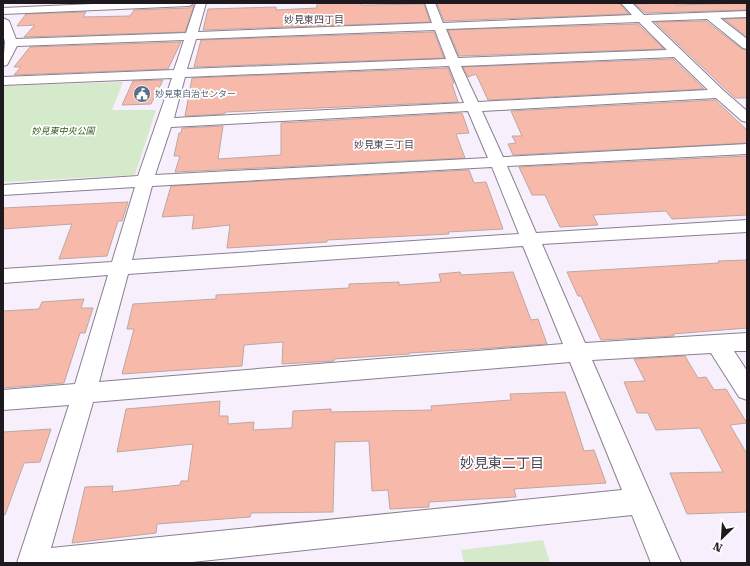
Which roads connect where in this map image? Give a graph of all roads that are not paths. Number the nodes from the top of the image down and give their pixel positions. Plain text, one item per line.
1 (189, 3) edge
2 (201, 3) edge
3 (430, 3) edge
4 (626, 3) edge
5 (3, 11) edge
6 (747, 14) edge
7 (709, 15) junction
8 (642, 18) junction
9 (3, 22) edge
10 (440, 26) junction
11 (191, 35) junction
12 (12, 43) junction
13 (747, 45) edge
14 (678, 53) junction
15 (3, 62) edge
16 (453, 62) junction
17 (179, 74) junction
18 (3, 81) edge
19 (719, 94) junction
20 (474, 107) junction
21 (747, 118) edge
22 (165, 123) junction
23 (747, 149) edge
24 (498, 163) junction
25 (145, 180) junction
26 (3, 190) edge
27 (747, 226) edge
28 (530, 239) junction
29 (119, 269) junction
30 (3, 276) edge
31 (747, 342) edge
32 (717, 344) junction
33 (578, 352) junction
34 (747, 390) edge
35 (84, 394) junction
36 (3, 400) edge
37 (640, 501) junction
38 (32, 563) edge
39 (45, 563) edge
40 (666, 563) edge

1 - 5 street
2 - 11 street
3 - 10 street
4 - 8 street
6 - 7 street
7 - 8 street
7 - 13 street
8 - 10 street
8 - 14 street
9 - 12 street
10 - 11 street
10 - 16 street
11 - 12 street
11 - 17 street
12 - 15 street
14 - 16 street
14 - 19 street
16 - 17 street
16 - 20 street
17 - 18 street
17 - 22 street
19 - 20 street
19 - 21 street
20 - 22 street
20 - 24 street
22 - 25 street
23 - 24 street
24 - 25 street
24 - 28 street
25 - 26 street
25 - 29 street
27 - 28 street
28 - 29 street
28 - 33 street
29 - 30 street
29 - 35 street
31 - 32 street
32 - 33 street
32 - 34 street
33 - 35 street
33 - 37 street
35 - 36 street
35 - 38 street
37 - 39 street
37 - 40 street

